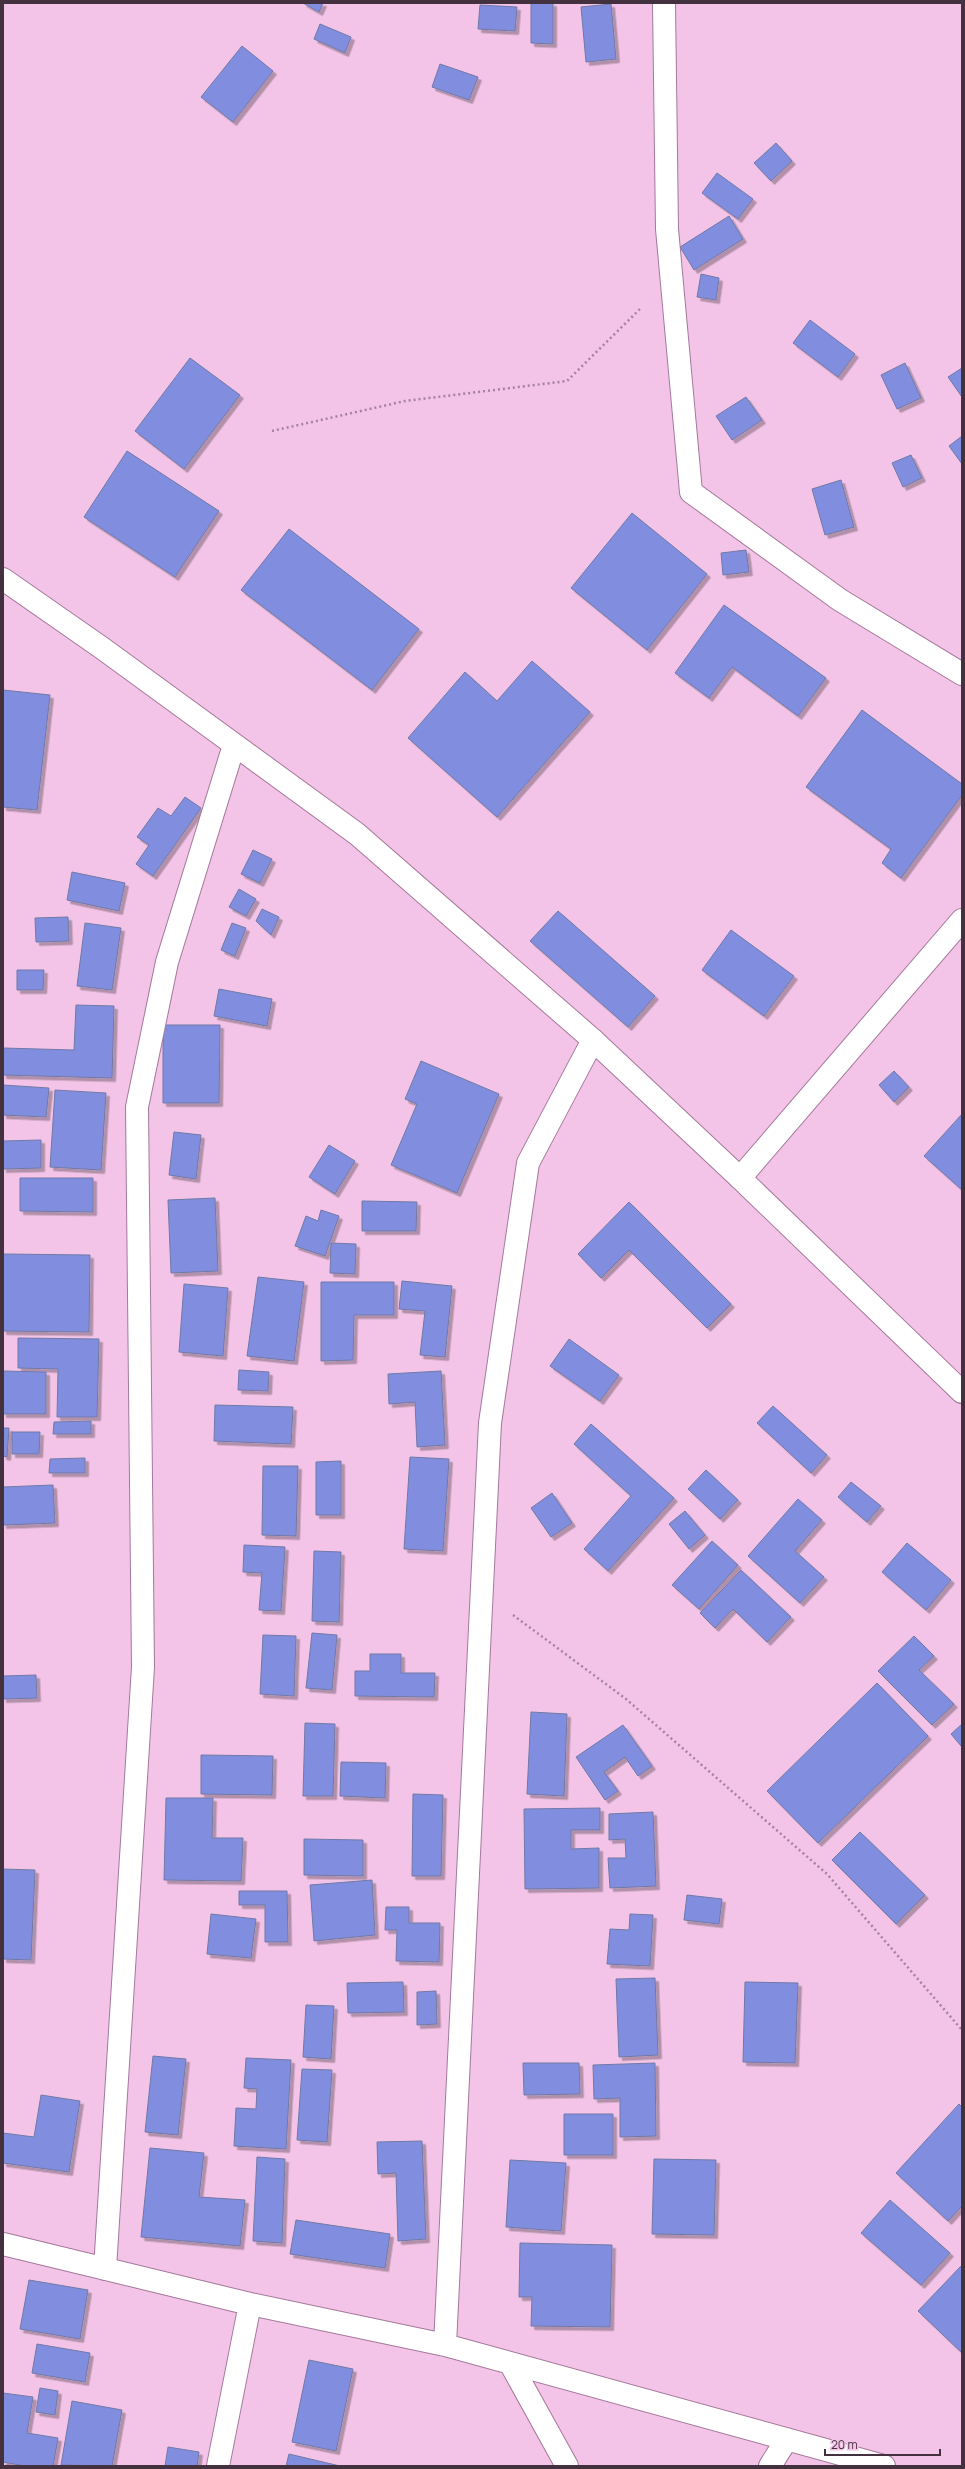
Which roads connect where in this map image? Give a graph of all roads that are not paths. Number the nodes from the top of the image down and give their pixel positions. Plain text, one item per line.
1 (664, 3) edge
2 (3, 579) edge
3 (962, 674) edge
4 (234, 745) junction
5 (962, 920) edge
6 (593, 1040) junction
7 (740, 1178) junction
8 (962, 1392) edge
9 (3, 2244) edge
10 (104, 2269) junction
11 (250, 2304) junction
12 (445, 2345) junction
13 (510, 2363) junction
14 (787, 2438) junction
15 (218, 2466) edge
16 (567, 2466) edge
17 (770, 2466) edge
18 (884, 2466) edge

1 - 3 street
2 - 4 street
4 - 6 street
4 - 10 street
5 - 7 street
6 - 7 street
6 - 12 street
7 - 8 street
9 - 10 street
10 - 11 street
11 - 12 street
11 - 15 street
12 - 13 street
13 - 14 street
13 - 16 street
14 - 17 street
14 - 18 street

